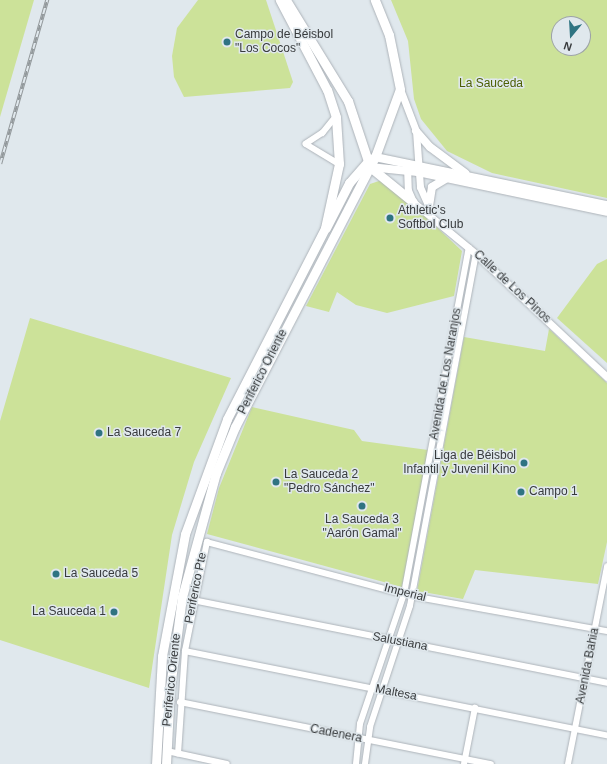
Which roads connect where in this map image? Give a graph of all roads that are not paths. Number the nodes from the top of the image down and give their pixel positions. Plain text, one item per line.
1 (280, 0) edge
2 (286, 0) edge
3 (375, 0) edge
4 (400, 89) junction
5 (336, 117) junction
6 (416, 131) junction
7 (371, 162) junction
8 (339, 164) junction
9 (407, 167) junction
10 (418, 169) junction
11 (467, 175) junction
12 (447, 178) junction
13 (413, 202) junction
14 (607, 205) edge
15 (429, 206) junction
16 (607, 212) edge
17 (437, 221) junction
18 (325, 228) junction
19 (469, 248) junction
20 (476, 254) junction
21 (607, 377) edge
22 (432, 452) junction
23 (440, 453) junction
24 (207, 542) joint
25 (607, 567) edge
26 (606, 578) edge
27 (404, 594) junction
28 (412, 596) junction
29 (193, 600) junction
30 (595, 629) junction
31 (607, 631) edge
32 (390, 640) junction
33 (400, 642) junction
34 (185, 651) junction
35 (585, 679) junction
36 (607, 683) edge
37 (371, 689) junction
38 (382, 691) junction
39 (180, 702) junction
40 (475, 708) junction
41 (575, 728) junction
42 (607, 734) edge
43 (357, 738) junction
44 (366, 740) junction
45 (178, 754) junction
46 (167, 760) edge
47 (464, 762) edge
48 (156, 764) edge
49 (227, 764) edge
50 (356, 764) edge
51 (365, 764) edge
52 (491, 764) edge
53 (568, 764) edge

1 - 5 highway, Periferico Oriente
2 - 7 highway
3 - 4 highway
4 - 6 street
4 - 7 highway, Periferico Oriente
5 - 8 highway, Periferico Oriente
5 - 8 street
6 - 10 street
6 - 11 main road
7 - 9 main road
7 - 13 highway
7 - 18 highway
7 - 46 highway, Periferico Oriente
8 - 18 highway, Periferico Oriente
9 - 10 main road
9 - 13 street
10 - 11 main road
10 - 12 main road
10 - 15 street
11 - 14 main road
12 - 15 main road
12 - 16 main road
13 - 17 street, Calle de Los Pinos
15 - 17 street
17 - 19 street, Calle de Los Pinos
18 - 48 highway, Periferico Oriente
19 - 20 street, Calle de Los Pinos
19 - 22 street, Avenida de Los Naranjos
20 - 21 street, Calle de Los Pinos
20 - 23 street, Avenida de Los Naranjos
22 - 23 street
22 - 27 street, Avenida de Los Naranjos
23 - 28 street, Avenida de Los Naranjos
24 - 27 street, Imperial
24 - 29 street, Periferico Pte
25 - 26 street, Avenida Bahia
26 - 30 street, Avenida Bahia
27 - 28 street, Imperial
27 - 32 street
28 - 30 street, Imperial
28 - 33 street
29 - 32 street, Salustiana
29 - 34 street, Periferico Pte
30 - 31 street, Imperial
30 - 35 street, Avenida Bahia
32 - 33 street, Salustiana
32 - 37 street
33 - 35 street, Salustiana
33 - 38 street
34 - 37 street, Maltesa
34 - 39 street, Periferico Pte
35 - 36 street, Salustiana
35 - 41 street, Avenida Bahia
37 - 38 street, Maltesa
37 - 43 street
38 - 40 street, Maltesa
38 - 44 street
39 - 43 street, Cadenera
39 - 45 street, Periferico Pte
40 - 41 street, Maltesa
40 - 47 street
41 - 42 street, Maltesa
41 - 53 street, Avenida Bahia
43 - 44 street, Cadenera
43 - 50 street
44 - 47 street, Cadenera
44 - 51 street
45 - 46 street
45 - 49 street
47 - 52 street, Cadenera

